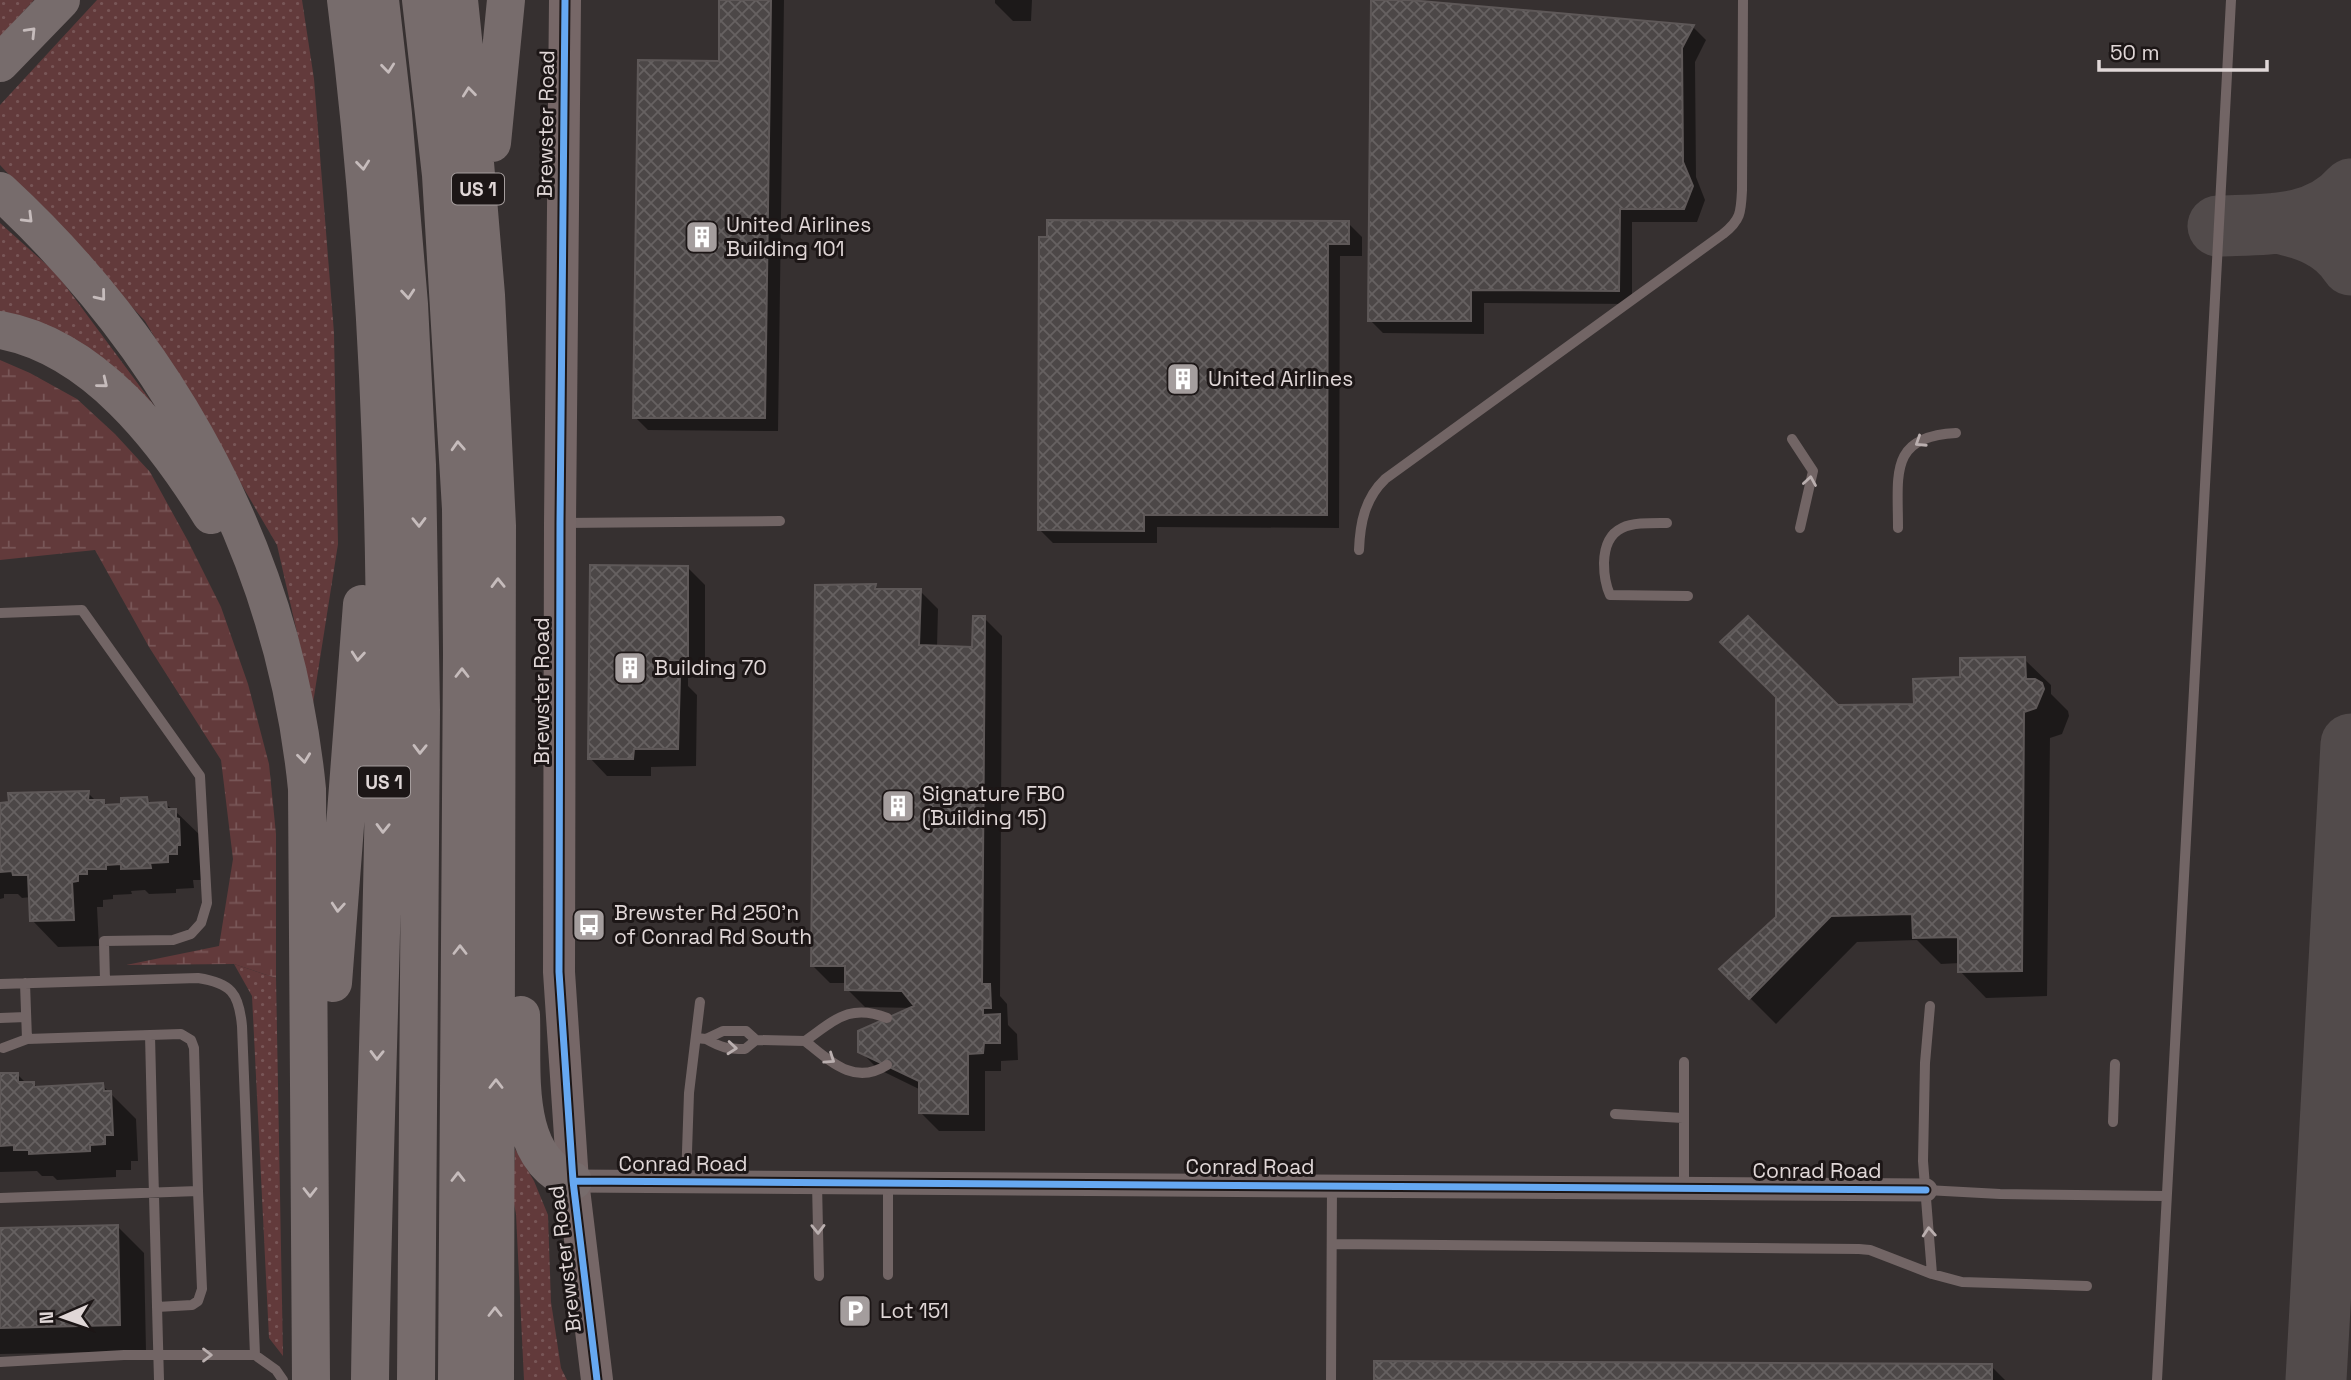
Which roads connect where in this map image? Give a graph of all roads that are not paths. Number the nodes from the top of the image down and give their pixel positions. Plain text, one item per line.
1 (61, 0) edge
2 (346, 0) edge
3 (380, 0) edge
4 (421, 0) edge
5 (458, 0) edge
6 (506, 0) edge
7 (565, 0) edge
8 (1743, 0) edge
9 (2231, 0) edge
10 (0, 63) edge
11 (0, 191) edge
12 (0, 330) edge
13 (377, 368) junction
14 (491, 379) junction
15 (1956, 433) dead end
16 (1793, 439) dead end
17 (780, 521) dead end
18 (560, 523) junction
19 (1667, 523) dead end
20 (1800, 528) dead end
21 (1898, 528) dead end
22 (1359, 550) dead end
23 (1688, 596) dead end
24 (0, 613) edge
25 (293, 691) junction
26 (498, 774) junction
27 (105, 981) junction
28 (24, 983) junction
29 (0, 984) edge
30 (699, 1002) dead end
31 (1930, 1006) dead end
32 (26, 1017) junction
33 (0, 1018) edge
34 (887, 1018) dead end
35 (150, 1035) junction
36 (27, 1039) junction
37 (701, 1039) junction
38 (756, 1040) junction
39 (805, 1041) junction
40 (3, 1048) dead end
41 (1684, 1062) dead end
42 (2115, 1064) dead end
43 (887, 1065) dead end
44 (1615, 1114) dead end
45 (1683, 1118) junction
46 (2113, 1122) dead end
47 (310, 1124) junction
48 (573, 1181) junction
49 (686, 1181) junction
50 (817, 1183) junction
51 (888, 1183) junction
52 (1332, 1185) junction
53 (1684, 1188) junction
54 (1926, 1189) junction
55 (198, 1191) junction
56 (154, 1193) junction
57 (374, 1196) junction
58 (2166, 1196) junction
59 (0, 1198) edge
60 (1332, 1244) junction
61 (1932, 1274) junction
62 (888, 1275) dead end
63 (819, 1276) dead end
64 (2087, 1286) dead end
65 (157, 1307) junction
66 (158, 1355) junction
67 (255, 1355) junction
68 (0, 1362) edge
69 (159, 1380) edge
70 (282, 1380) edge
71 (311, 1380) edge
72 (370, 1380) edge
73 (390, 1380) edge
74 (416, 1380) edge
75 (457, 1380) edge
76 (495, 1380) edge
77 (597, 1380) edge
78 (1331, 1380) edge
79 (2157, 1380) edge

10 -> 1 highway
2 -> 13 highway, US 1
3 -> 74 highway
75 -> 4 highway
14 -> 5 highway, US 1
6 - 14 highway
7 - 18 street, Brewster Road
8 - 22 lane
9 - 58 lane
11 -> 25 highway
12 -> 25 highway
13 -> 47 highway
13 -> 57 highway, US 1
26 -> 14 highway, US 1
15 -> 21 lane
20 -> 16 lane
17 - 18 lane
18 - 48 street, Brewster Road
19 - 23 lane
24 - 27 lane
25 -> 47 highway
26 - 48 highway
76 -> 26 highway, US 1
27 - 28 lane
27 - 67 lane
28 - 29 lane
28 - 32 lane
30 - 37 lane
31 - 54 lane
32 - 33 lane
32 - 36 lane
34 - 39 lane
35 - 36 lane
35 - 55 lane
35 - 56 lane
36 - 40 lane
37 - 38 lane
37 -> 38 lane
37 - 49 lane
38 - 39 lane
39 -> 43 lane
41 - 45 lane
42 - 46 lane
44 - 45 lane
45 - 53 lane
47 -> 71 highway
48 - 49 street, Conrad Road
48 - 77 street, Brewster Road
49 - 50 street, Conrad Road
50 - 51 street, Conrad Road
50 -> 63 lane
51 - 52 street, Conrad Road
51 - 62 lane
52 - 53 street, Conrad Road
52 - 60 lane
53 - 54 street, Conrad Road
54 - 58 lane, Conrad Road
61 -> 54 lane
55 - 56 lane
55 - 65 lane
56 - 59 lane
56 - 65 lane
57 - 72 highway, US 1
57 - 73 highway
58 - 79 lane
60 - 61 lane
60 - 78 lane
61 - 64 lane
65 - 66 lane
66 -> 67 lane
66 - 68 lane
66 - 69 lane
67 - 70 lane

